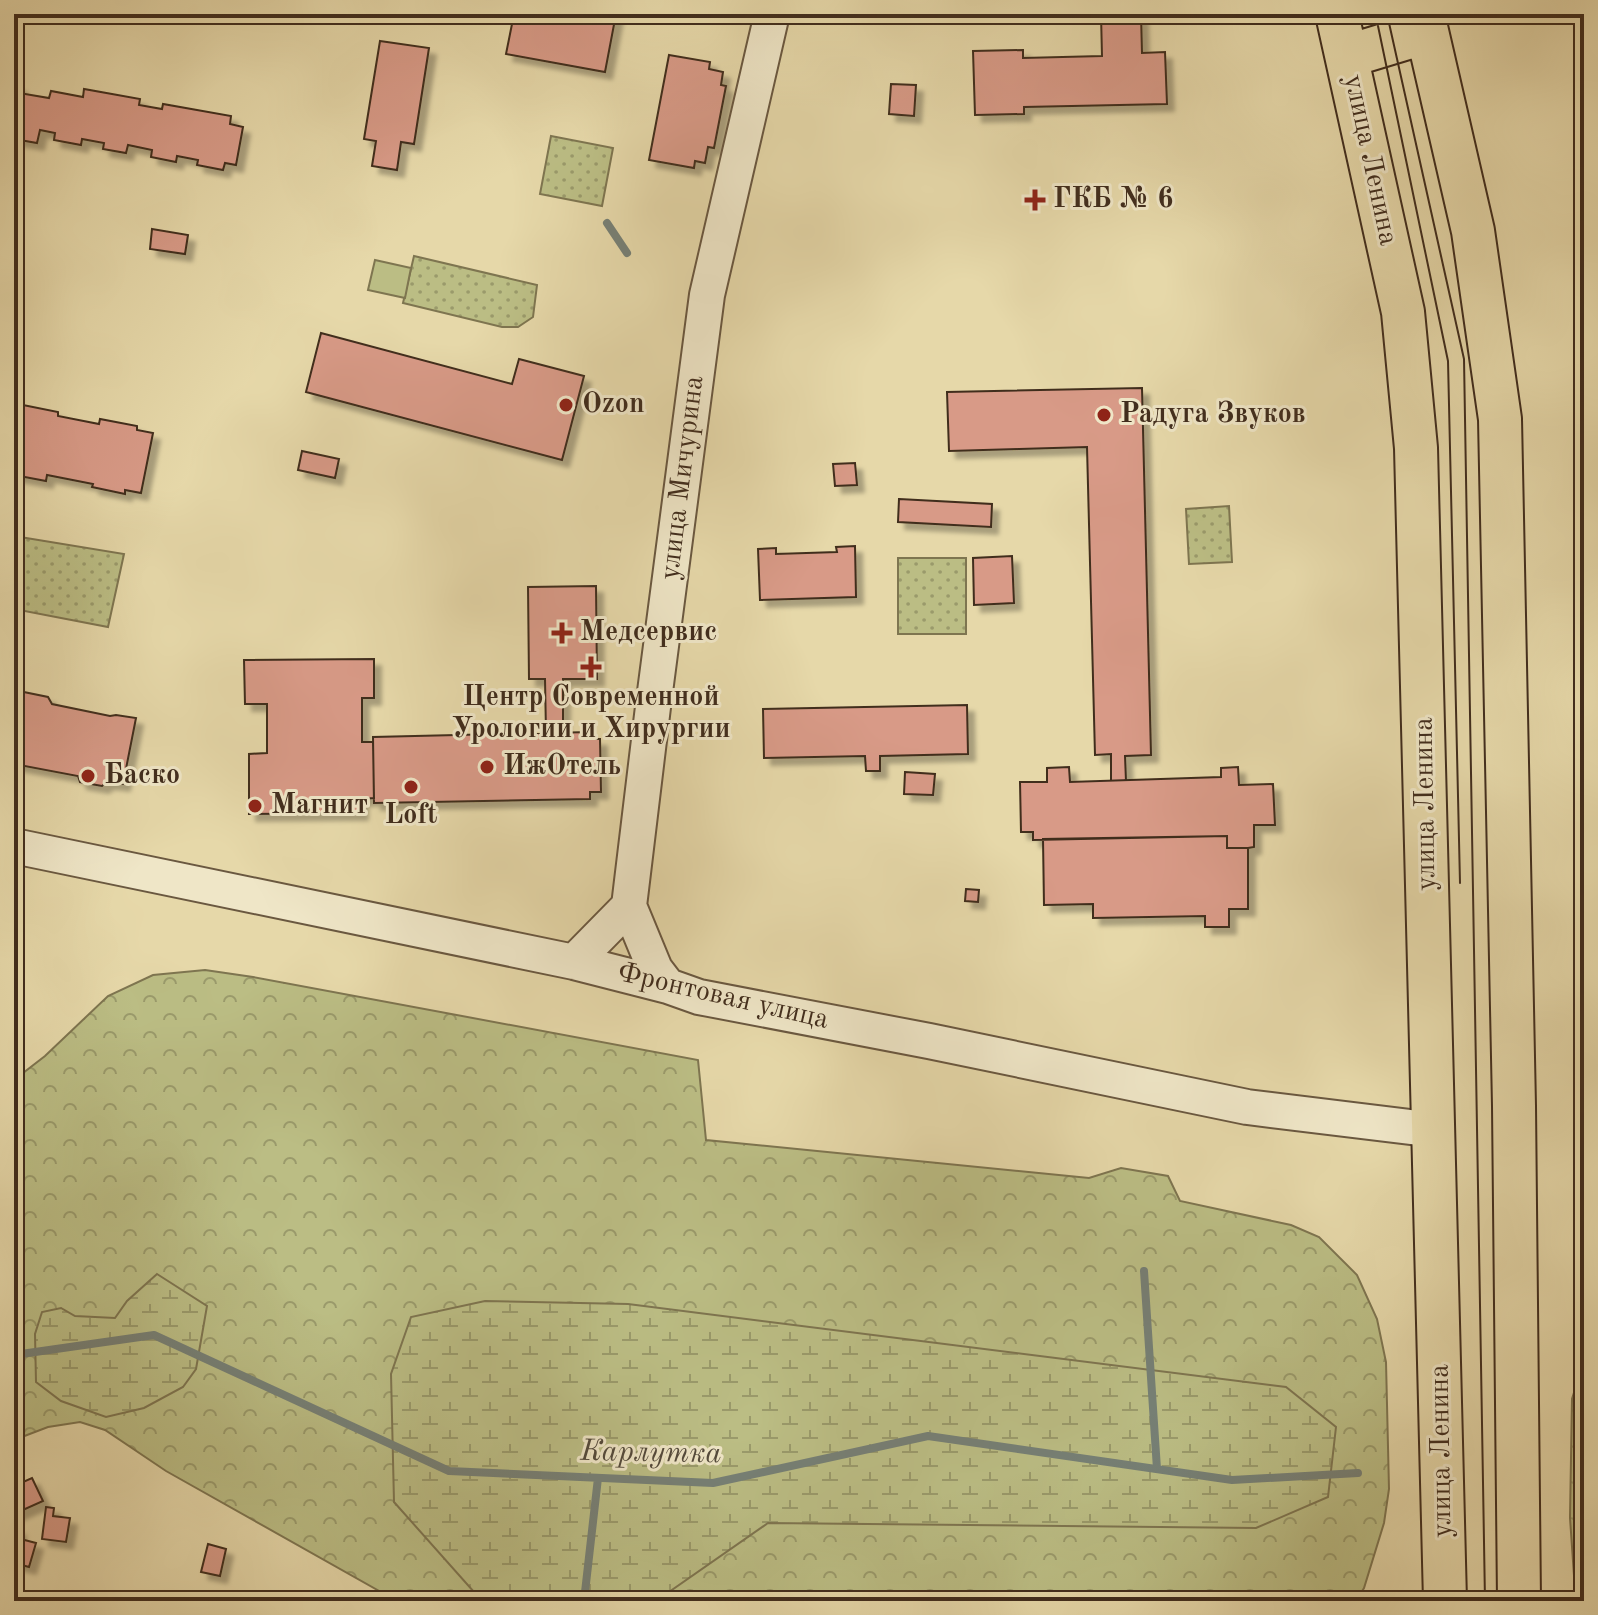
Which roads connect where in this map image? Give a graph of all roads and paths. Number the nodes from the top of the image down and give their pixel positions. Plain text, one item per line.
1 (772, 14) edge
2 (1337, 14) edge
3 (1425, 23) edge
4 (1348, 56) junction
5 (14, 846) edge
6 (629, 906) junction
7 (574, 962) junction
8 (668, 986) junction
9 (1435, 1130) junction
10 (1445, 1601) edge
11 (1519, 1601) edge

1 - 6 street, улица Мичурина
2 - 4 main road, улица Ленина
3 - 4 main road
3 - 11 main road
4 - 9 main road, улица Ленина
5 - 7 street, Фронтовая улица
6 - 7 street
6 - 8 street, улица Мичурина
7 - 8 street, Фронтовая улица
8 - 9 street, Фронтовая улица
9 - 10 main road, улица Ленина

